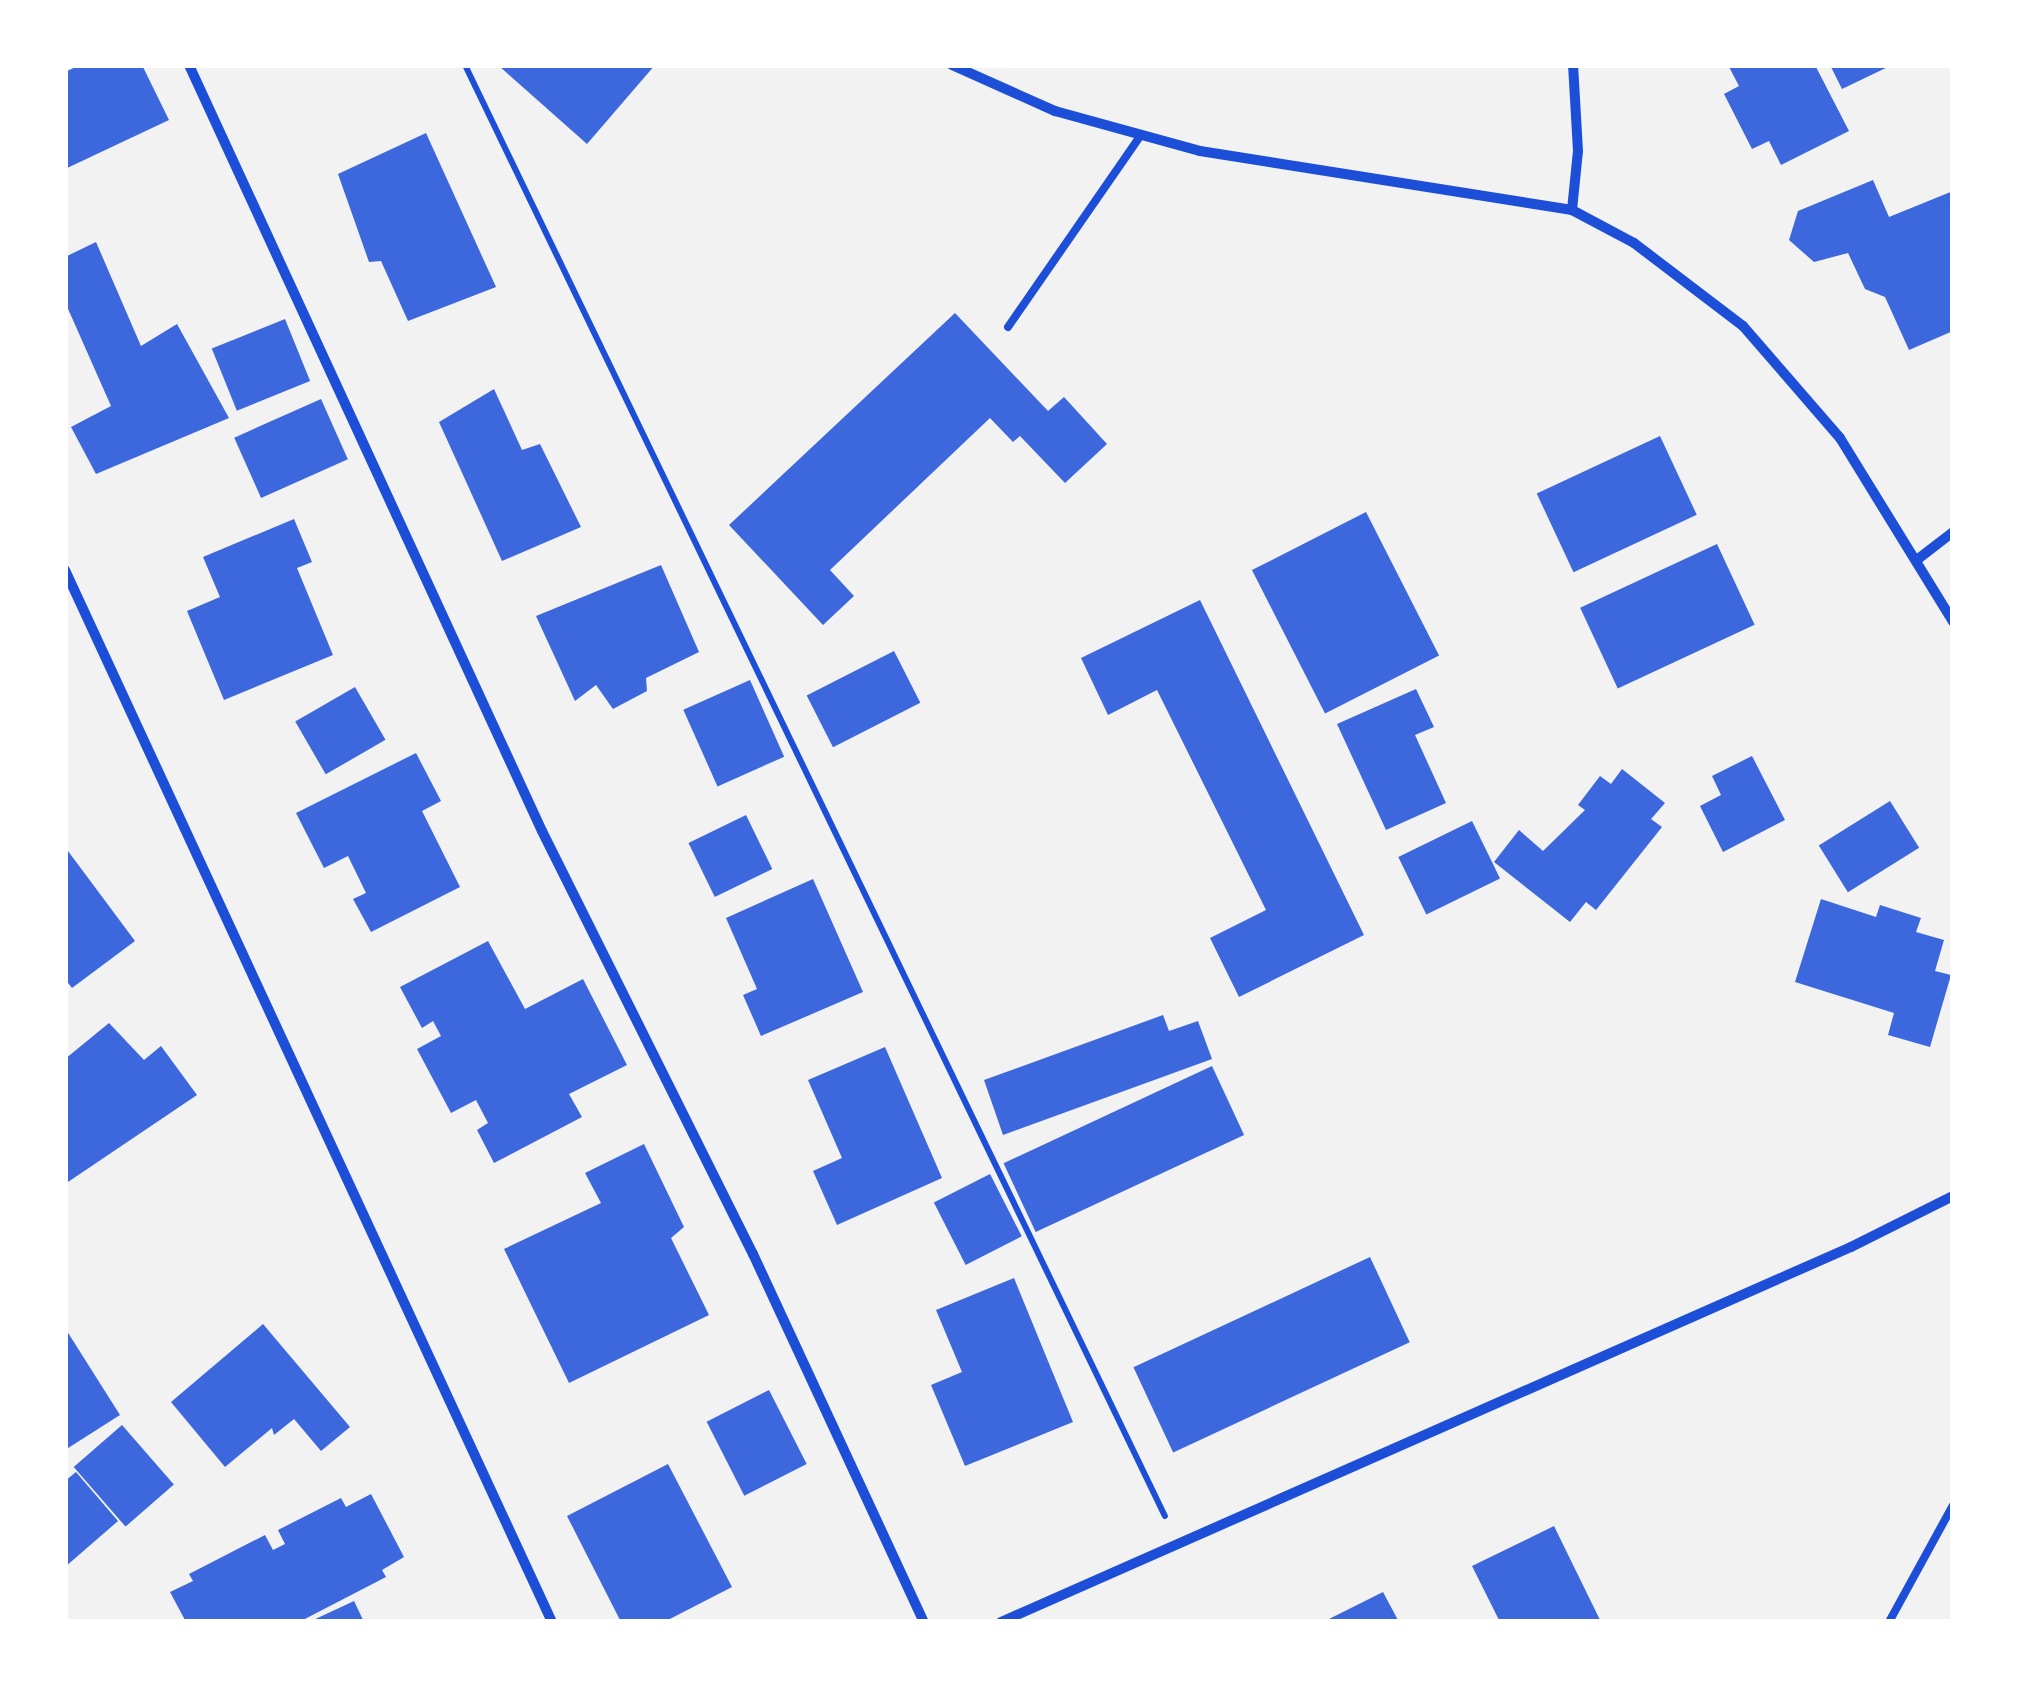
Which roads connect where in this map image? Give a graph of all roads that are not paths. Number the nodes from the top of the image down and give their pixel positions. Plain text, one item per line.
1 (189, 65) edge
2 (952, 65) edge
3 (1573, 65) edge
4 (1141, 135) junction
5 (1572, 210) junction
6 (1008, 327) dead end
7 (1953, 532) edge
8 (1918, 558) junction
9 (65, 570) edge
10 (1953, 622) edge
11 (1953, 1196) edge
12 (1953, 1505) edge
13 (552, 1622) edge
14 (924, 1622) edge
15 (1001, 1622) edge
16 (1888, 1622) edge

1 - 14 street
2 - 4 street
3 - 5 street
4 - 5 street
4 - 6 lane
5 - 8 street
7 - 8 street
8 - 10 street
9 - 13 street
11 - 15 street
12 - 16 lane

